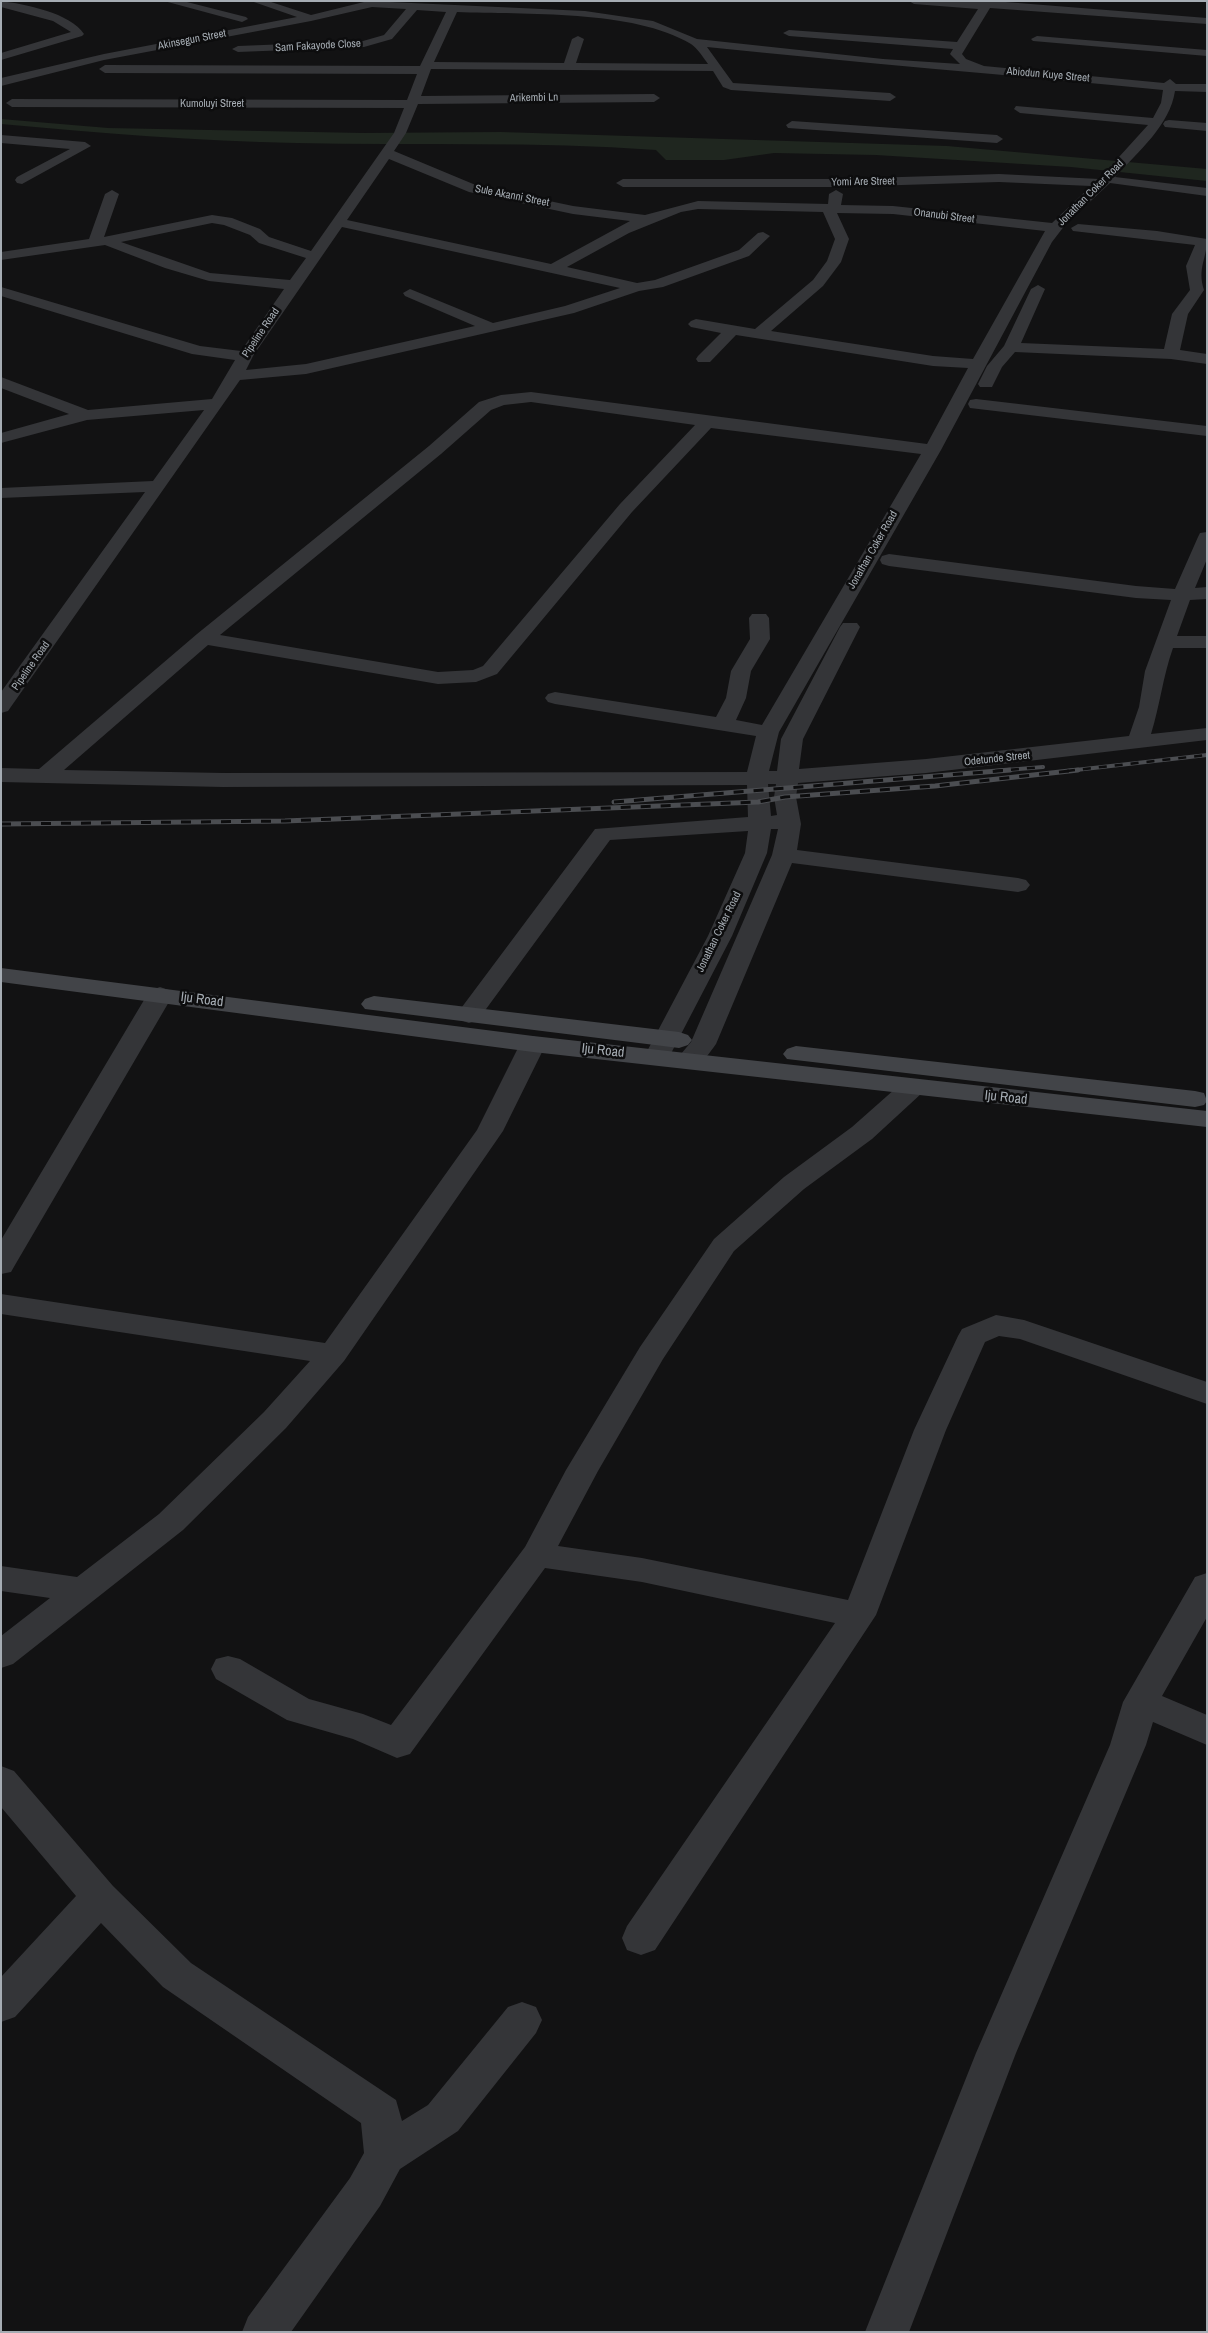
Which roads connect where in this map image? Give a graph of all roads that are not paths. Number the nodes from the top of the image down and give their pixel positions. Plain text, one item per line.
1 (168, 1) edge
2 (256, 1) edge
3 (914, 1) edge
4 (379, 3) edge
5 (991, 3) edge
6 (1, 4) edge
7 (1065, 5) edge
8 (1187, 7) dead end
9 (413, 8) junction
10 (449, 8) junction
11 (25, 10) junction
12 (1128, 15) junction
13 (1, 16) edge
14 (311, 18) junction
15 (1179, 18) junction
16 (242, 19) dead end
17 (1207, 21) edge
18 (777, 32) dead end
19 (578, 39) dead end
20 (1037, 39) dead end
21 (695, 42) junction
22 (1111, 45) junction
23 (960, 46) junction
24 (238, 49) dead end
25 (1207, 53) edge
26 (1, 57) edge
27 (568, 67) junction
28 (424, 68) junction
29 (715, 68) junction
30 (987, 68) junction
31 (52, 69) junction
32 (1094, 71) junction
33 (1045, 74) junction
34 (1, 82) edge
35 (1178, 86) junction
36 (1207, 88) edge
37 (890, 96) dead end
38 (654, 98) dead end
39 (413, 102) junction
40 (12, 103) dead end
41 (1020, 109) junction
42 (1163, 123) junction
43 (792, 125) dead end
44 (1207, 127) edge
45 (1, 139) edge
46 (393, 143) junction
47 (22, 180) dead end
48 (1109, 182) junction
49 (623, 183) dead end
50 (837, 183) junction
51 (1207, 192) edge
52 (112, 194) dead end
53 (832, 209) junction
54 (644, 219) junction
55 (337, 222) junction
56 (1055, 228) junction
57 (1078, 228) junction
58 (763, 236) dead end
59 (100, 242) junction
60 (1205, 243) edge
61 (1, 256) edge
62 (314, 256) junction
63 (555, 268) junction
64 (294, 284) junction
65 (637, 287) junction
66 (1, 291) edge
67 (410, 293) dead end
68 (696, 324) dead end
69 (490, 327) junction
70 (733, 329) junction
71 (759, 333) junction
72 (1011, 347) junction
73 (1171, 354) junction
74 (245, 356) junction
75 (704, 359) dead end
76 (1207, 359) edge
77 (979, 364) junction
78 (235, 376) junction
79 (1, 382) edge
80 (217, 404) junction
81 (976, 404) junction
82 (86, 415) junction
83 (707, 422) junction
84 (1207, 430) edge
85 (1, 438) edge
86 (932, 450) junction
87 (158, 486) junction
88 (1, 493) edge
89 (1207, 537) edge
90 (889, 560) junction
91 (1207, 593) edge
92 (1182, 595) junction
93 (760, 618) dead end
94 (204, 638) junction
95 (1167, 642) junction
96 (1207, 642) edge
97 (555, 698) dead end
98 (1, 707) edge
99 (723, 725) junction
100 (768, 732) junction
101 (1207, 734) edge
102 (1138, 742) junction
103 (1, 775) edge
104 (44, 776) junction
105 (757, 777) junction
106 (786, 777) junction
107 (790, 821) junction
108 (760, 824) junction
109 (784, 855) junction
110 (1018, 885) dead end
111 (1, 957) edge
112 (1, 975) edge
113 (160, 995) junction
114 (469, 1015) junction
115 (533, 1044) junction
116 (661, 1048) junction
117 (696, 1052) junction
118 (913, 1087) junction
119 (1207, 1100) edge
120 (1207, 1119) edge
121 (1, 1265) edge
122 (1, 1304) edge
123 (333, 1354) junction
124 (1207, 1393) edge
125 (537, 1555) junction
126 (1, 1578) edge
127 (1207, 1586) edge
128 (85, 1591) junction
129 (859, 1615) junction
130 (1, 1655) edge
131 (228, 1669) dead end
132 (1141, 1702) junction
133 (1207, 1730) edge
134 (1, 1781) edge
135 (100, 1897) junction
136 (641, 1938) dead end
137 (1, 2005) edge
138 (522, 2020) dead end
139 (385, 2155) junction
140 (264, 2332) edge
141 (887, 2332) edge

1 - 16 street
2 - 14 street
3 - 5 street
4 - 9 street
4 - 14 street, Akinsegun Street
5 - 7 street
5 - 23 street
5 - 30 street, Abiodun Kuye Street
6 - 11 street
7 - 12 street
8 - 15 street
9 - 10 street
9 - 24 street, Sam Fakayode Close
10 - 21 street
10 - 28 street, Pipeline Road
11 - 13 street
11 - 26 street
12 - 15 street
12 - 22 street
14 - 31 street, Akinsegun Street
15 - 17 street
18 - 23 street
19 - 27 street
20 - 22 street
21 - 29 street
21 - 30 street
22 - 25 street
22 - 32 street
23 - 30 street, Abiodun Kuye Street
27 - 28 street
27 - 29 street
28 - 31 street
28 - 39 street, Pipeline Road
29 - 37 street
30 - 33 street, Abiodun Kuye Street
31 - 34 street, Akinsegun Street
32 - 33 street, Abiodun Kuye Street
32 - 35 street, Abiodun Kuye Street
33 - 41 street
35 - 36 street, Abiodun Kuye Street
35 - 42 street, Jonathan Coker Road
38 - 39 street, Arikembi Ln
39 - 40 street, Kumoluyi Street
39 - 46 street, Pipeline Road
41 - 42 street
41 - 43 street
42 - 44 street
42 - 48 street, Jonathan Coker Road
45 - 47 street
46 - 54 street, Sule Akanni Street
46 - 55 street, Pipeline Road
48 - 50 street, Yomi Are Street
48 - 51 street, Yomi Are Street
48 - 56 street, Jonathan Coker Road
48 - 57 street, Jonathan Coker Road
49 - 50 street, Yomi Are Street
50 - 53 street
52 - 59 street
53 - 54 street, Onanubi Street
53 - 56 street, Onanubi Street
53 - 71 street
54 - 63 street
55 - 62 street, Pipeline Road
55 - 63 street
56 - 77 street, Jonathan Coker Road
57 - 60 street
57 - 72 street, Jonathan Coker Road
58 - 65 street
59 - 61 street
59 - 62 street
59 - 64 street
60 - 73 street
62 - 64 street, Pipeline Road
63 - 65 street
64 - 74 street, Pipeline Road
65 - 69 street
66 - 74 street
67 - 69 street
68 - 70 street
69 - 78 street
70 - 71 street
70 - 75 street
71 - 77 street
72 - 73 street
72 - 81 street, Jonathan Coker Road
73 - 76 street
74 - 78 street, Pipeline Road
77 - 86 street, Jonathan Coker Road
78 - 80 street, Pipeline Road
79 - 82 street
80 - 82 street
80 - 87 street, Pipeline Road
81 - 84 street
81 - 90 street, Jonathan Coker Road
82 - 85 street
83 - 86 street
83 - 94 street
83 - 94 street
86 - 100 street, Jonathan Coker Road
87 - 88 street
87 - 98 street, Pipeline Road
89 - 92 street
90 - 92 street
90 - 106 street, Jonathan Coker Road
91 - 92 street
92 - 95 street
93 - 99 street
94 - 104 street
95 - 96 street
95 - 102 street
97 - 99 street
99 - 100 street
100 - 105 street, Jonathan Coker Road
101 - 102 street, Odetunde Street
102 - 106 street, Odetunde Street
103 - 104 street, Odetunde Street
104 - 105 street, Odetunde Street
105 - 106 street, Odetunde Street
105 - 108 street, Jonathan Coker Road
106 - 107 street, Jonathan Coker Road
107 - 108 street
107 - 109 street, Jonathan Coker Road
108 - 114 street
108 - 116 street, Jonathan Coker Road
109 - 110 street
109 - 117 street, Jonathan Coker Road
111 - 114 main road, Iju Road
112 - 113 main road, Iju Road
113 - 115 main road, Iju Road
113 - 121 street
114 - 116 main road, Iju Road
115 - 116 main road, Iju Road
115 - 123 street
116 - 117 main road, Iju Road
117 - 118 main road, Iju Road
117 - 119 main road, Iju Road
118 - 120 main road, Iju Road
118 - 125 street
122 - 123 street
123 - 128 street
124 - 129 street
125 - 129 street
125 - 131 street
126 - 128 street
127 - 132 street
128 - 130 street
129 - 136 street
132 - 133 street
132 - 141 street
134 - 135 street
135 - 137 street
135 - 139 street
138 - 139 street
139 - 140 street

